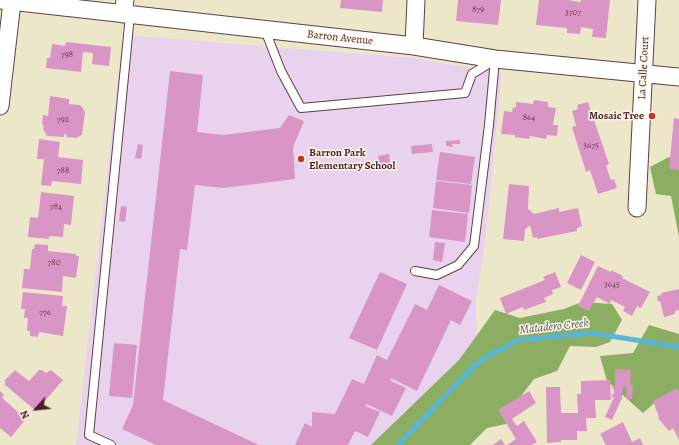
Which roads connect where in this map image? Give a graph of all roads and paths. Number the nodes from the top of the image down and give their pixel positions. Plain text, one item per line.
1 (416, 0) edge
2 (648, 0) edge
3 (6, 1) edge
4 (126, 10) edge
5 (266, 30) junction
6 (414, 46) junction
7 (495, 59) junction
8 (644, 74) junction
9 (679, 77) edge
10 (0, 106) edge
11 (637, 208) dead end
12 (415, 271) dead end
13 (111, 445) edge

1 - 6 street
2 - 8 street, La Calle Court
3 - 4 street, Barron Avenue
3 - 10 street
4 - 5 street, Barron Avenue
4 - 13 lane
5 - 6 street, Barron Avenue
5 - 7 lane
6 - 7 street, Barron Avenue
7 - 8 street, Barron Avenue
7 - 12 lane
8 - 9 street, Barron Avenue
8 - 11 street, La Calle Court

